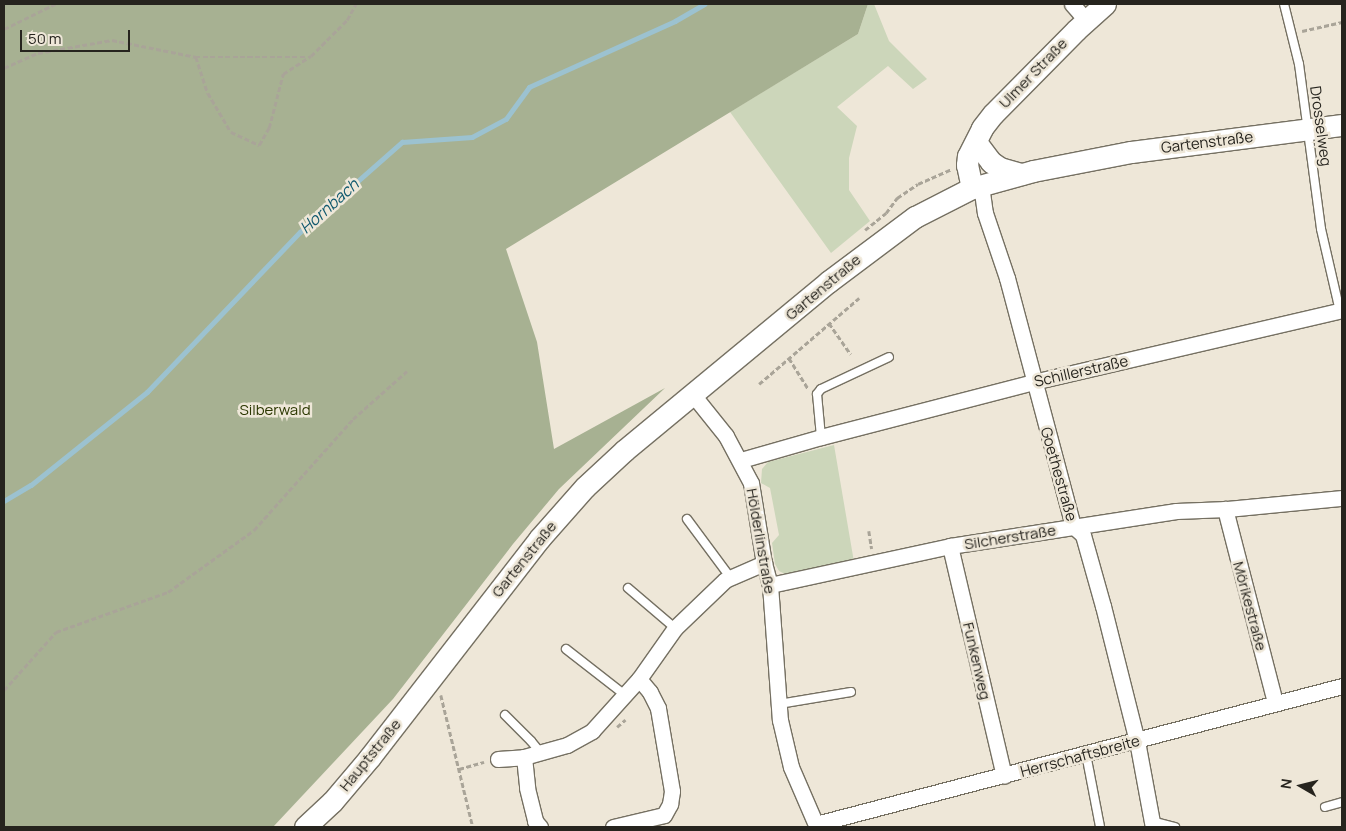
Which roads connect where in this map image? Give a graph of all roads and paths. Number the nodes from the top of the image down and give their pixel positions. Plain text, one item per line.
1 (55, 4) edge
2 (356, 4) edge
3 (1072, 4) edge
4 (1105, 4) edge
5 (1284, 4) edge
6 (1086, 20) junction
7 (1342, 22) edge
8 (4, 29) edge
9 (1291, 34) junction
10 (195, 56) junction
11 (309, 57) junction
12 (4, 68) edge
13 (1342, 125) edge
14 (1308, 130) junction
15 (981, 137) junction
16 (1021, 174) junction
17 (977, 187) junction
18 (858, 298) dead end
19 (1341, 315) edge
20 (828, 322) junction
21 (851, 354) dead end
22 (889, 357) dead end
23 (789, 358) junction
24 (407, 371) dead end
25 (1033, 382) junction
26 (759, 384) dead end
27 (817, 394) junction
28 (694, 396) junction
29 (821, 437) junction
30 (740, 460) junction
31 (1342, 498) edge
32 (1225, 509) junction
33 (687, 519) dead end
34 (1074, 526) junction
35 (950, 546) junction
36 (764, 563) junction
37 (730, 577) junction
38 (770, 585) junction
39 (628, 588) dead end
40 (676, 628) junction
41 (566, 649) dead end
42 (431, 677) junction
43 (639, 679) junction
44 (1342, 686) edge
45 (4, 690) edge
46 (851, 692) dead end
47 (625, 695) junction
48 (1275, 703) junction
49 (779, 704) junction
50 (505, 715) dead end
51 (1137, 740) junction
52 (540, 752) junction
53 (1086, 754) junction
54 (524, 757) junction
55 (498, 759) joint
56 (459, 769) junction
57 (1004, 776) junction
58 (1342, 802) edge
59 (1325, 807) dead end
60 (1152, 824) edge
61 (817, 826) edge
62 (305, 827) edge
63 (473, 827) edge
64 (540, 827) edge
65 (613, 827) edge
66 (1100, 827) edge
67 (1175, 827) edge

1 - 8 path
2 - 11 path
3 - 6 street
4 - 6 main road, Ulmer Straße
5 - 9 lane, Drosselweg
6 - 15 main road, Ulmer Straße
7 - 9 path
9 - 14 lane, Drosselweg
10 - 11 path
10 - 11 path
10 - 12 path
13 - 14 main road, Gartenstraße
14 - 16 main road, Gartenstraße
14 - 19 lane, Drosselweg
15 - 16 main road
15 - 17 main road, Ulmer Straße
16 - 17 main road, Gartenstraße
17 - 25 street, Goethestraße
17 - 28 main road, Gartenstraße
18 - 20 path
19 - 25 street, Schillerstraße
20 - 21 path
20 - 23 path
22 - 27 lane
23 - 26 path
23 - 27 path
24 - 45 path
25 - 29 street, Schillerstraße
25 - 34 street, Goethestraße
27 - 29 lane
28 - 30 street, Hölderlinstraße
28 - 42 main road, Gartenstraße
29 - 30 street, Schillerstraße
30 - 36 street, Hölderlinstraße
31 - 32 street, Silcherstraße
32 - 34 street, Silcherstraße
32 - 48 street, Mörikestraße
33 - 37 lane
34 - 35 street, Silcherstraße
34 - 51 street, Goethestraße
35 - 38 street, Silcherstraße
35 - 57 street, Funkenweg
36 - 37 street
36 - 38 street, Hölderlinstraße
37 - 40 street
38 - 49 street, Hölderlinstraße
39 - 40 lane
40 - 43 street
41 - 47 lane
42 - 56 path
42 - 62 main road, Hauptstraße
43 - 47 street
43 - 65 street
44 - 48 street, Herrschaftsbreite
46 - 49 lane
47 - 52 street
48 - 51 street, Herrschaftsbreite
49 - 61 street, Hölderlinstraße
50 - 52 lane
51 - 53 street, Herrschaftsbreite
51 - 60 street, Goethestraße
52 - 54 street
53 - 57 street, Herrschaftsbreite
53 - 66 lane
54 - 55 street
54 - 64 street
55 - 56 path
56 - 63 path
57 - 61 street, Herrschaftsbreite
58 - 59 lane
60 - 67 lane, Goethestraße

